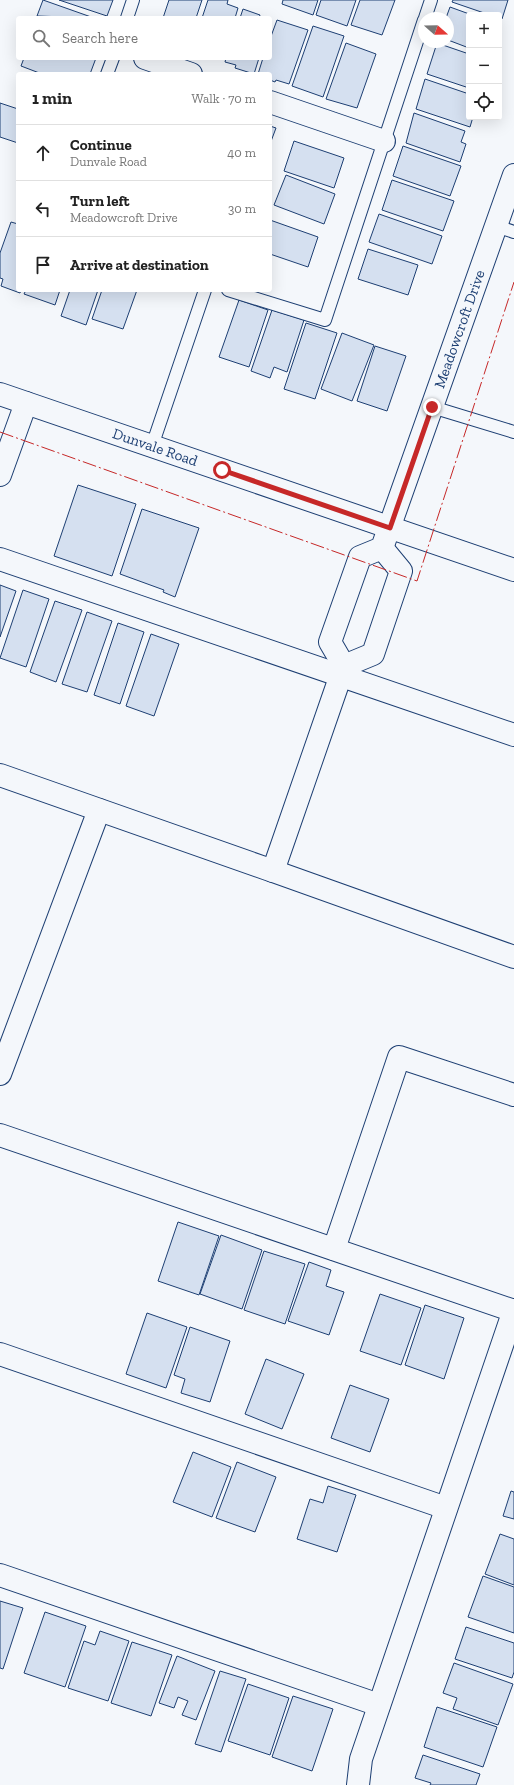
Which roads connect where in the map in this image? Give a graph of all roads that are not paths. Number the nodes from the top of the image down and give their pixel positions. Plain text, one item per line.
1 (133, 0) edge
2 (431, 0) edge
3 (427, 12) edge
4 (128, 16) edge
5 (418, 37) edge
6 (112, 60) edge
7 (152, 60) edge
8 (108, 72) edge
9 (185, 72) edge
10 (272, 103) edge
11 (384, 141) junction
12 (514, 175) edge
13 (505, 229) edge
14 (204, 292) edge
15 (234, 292) edge
16 (0, 394) edge
17 (26, 403) junction
18 (432, 407) junction
19 (514, 432) edge
20 (152, 446) junction
21 (0, 475) edge
22 (390, 528) junction
23 (382, 548) junction
24 (0, 559) edge
25 (514, 570) edge
26 (342, 671) junction
27 (514, 735) edge
28 (0, 775) edge
29 (99, 810) junction
30 (273, 871) junction
31 (514, 957) edge
32 (0, 1074) edge
33 (514, 1095) edge
34 (0, 1135) edge
35 (334, 1249) junction
36 (514, 1310) edge
37 (0, 1354) edge
38 (446, 1508) junction
39 (0, 1575) edge
40 (379, 1705) junction
41 (358, 1785) edge

1 - 4 lane
2 - 3 lane
5 - 11 lane
6 - 8 lane
7 - 9 street
10 - 11 street
11 - 15 lane
12 - 13 street, Meadowcroft Drive
13 - 18 street, Meadowcroft Drive
14 - 20 lane
16 - 17 street, Dunvale Road
17 - 20 street, Dunvale Road
17 - 21 street
18 - 19 lane
18 - 22 street, Meadowcroft Drive
20 - 22 street, Dunvale Road
22 - 23 street, Meadowcroft Drive
22 - 25 street, Dunvale Road
23 - 26 street
23 - 26 street
24 - 26 street
26 - 27 street
26 - 30 street
28 - 29 street
29 - 30 street
29 - 32 street
30 - 31 street
33 - 35 street
34 - 35 street
35 - 36 street
36 - 38 street
37 - 38 street
38 - 40 street
39 - 40 street
40 - 41 street

